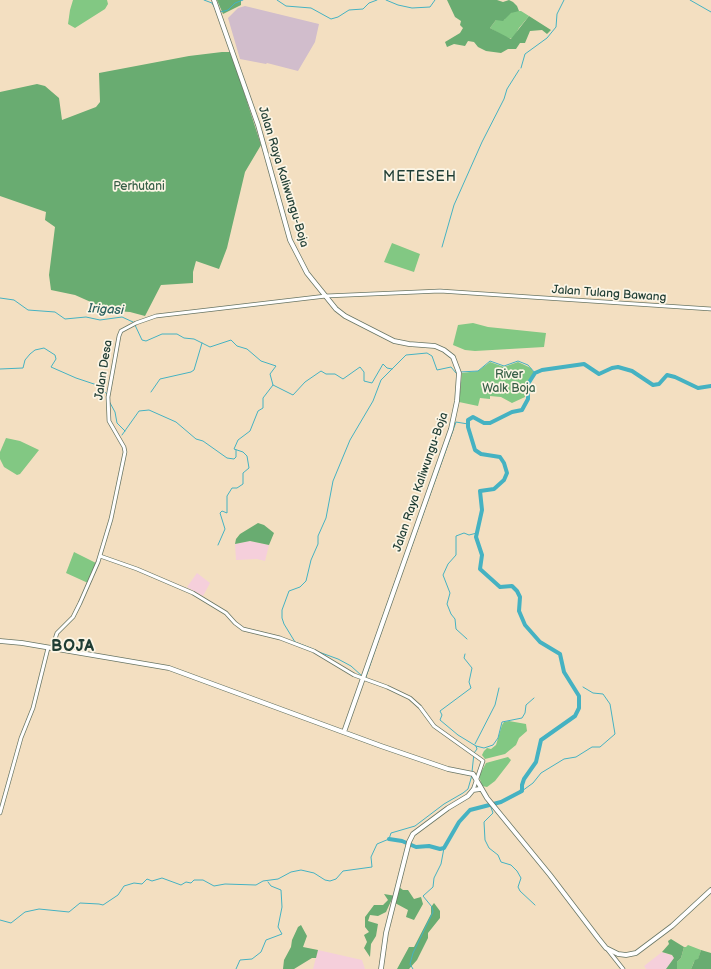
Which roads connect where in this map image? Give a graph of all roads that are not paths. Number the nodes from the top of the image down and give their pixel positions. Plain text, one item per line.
1 (214, 0) edge
2 (458, 293) joint
3 (326, 296) junction
4 (711, 309) edge
5 (100, 556) junction
6 (0, 641) edge
7 (50, 648) junction
8 (364, 680) junction
9 (344, 732) junction
10 (472, 776) junction
11 (480, 789) junction
12 (473, 790) junction
13 (0, 812) edge
14 (711, 890) edge
15 (606, 948) junction
16 (381, 969) edge
17 (623, 969) edge

1 - 3 main road, Jalan Raya Kaliwungu-Boja
2 - 3 street, Jalan Desa
2 - 4 street, Jalan Tulang Bawang
3 - 5 street, Jalan Desa
3 - 8 main road, Jalan Raya Kaliwungu-Boja
5 - 7 street, Jalan Desa
5 - 8 street
6 - 7 main road
7 - 9 main road
7 - 13 street, Jalan Desa
8 - 9 main road, Jalan Raya Kaliwungu-Boja
8 - 10 street
9 - 10 main road
10 - 11 main road
10 - 12 street
11 - 12 main road
11 - 15 main road
12 - 16 main road
14 - 15 main road
15 - 17 street

